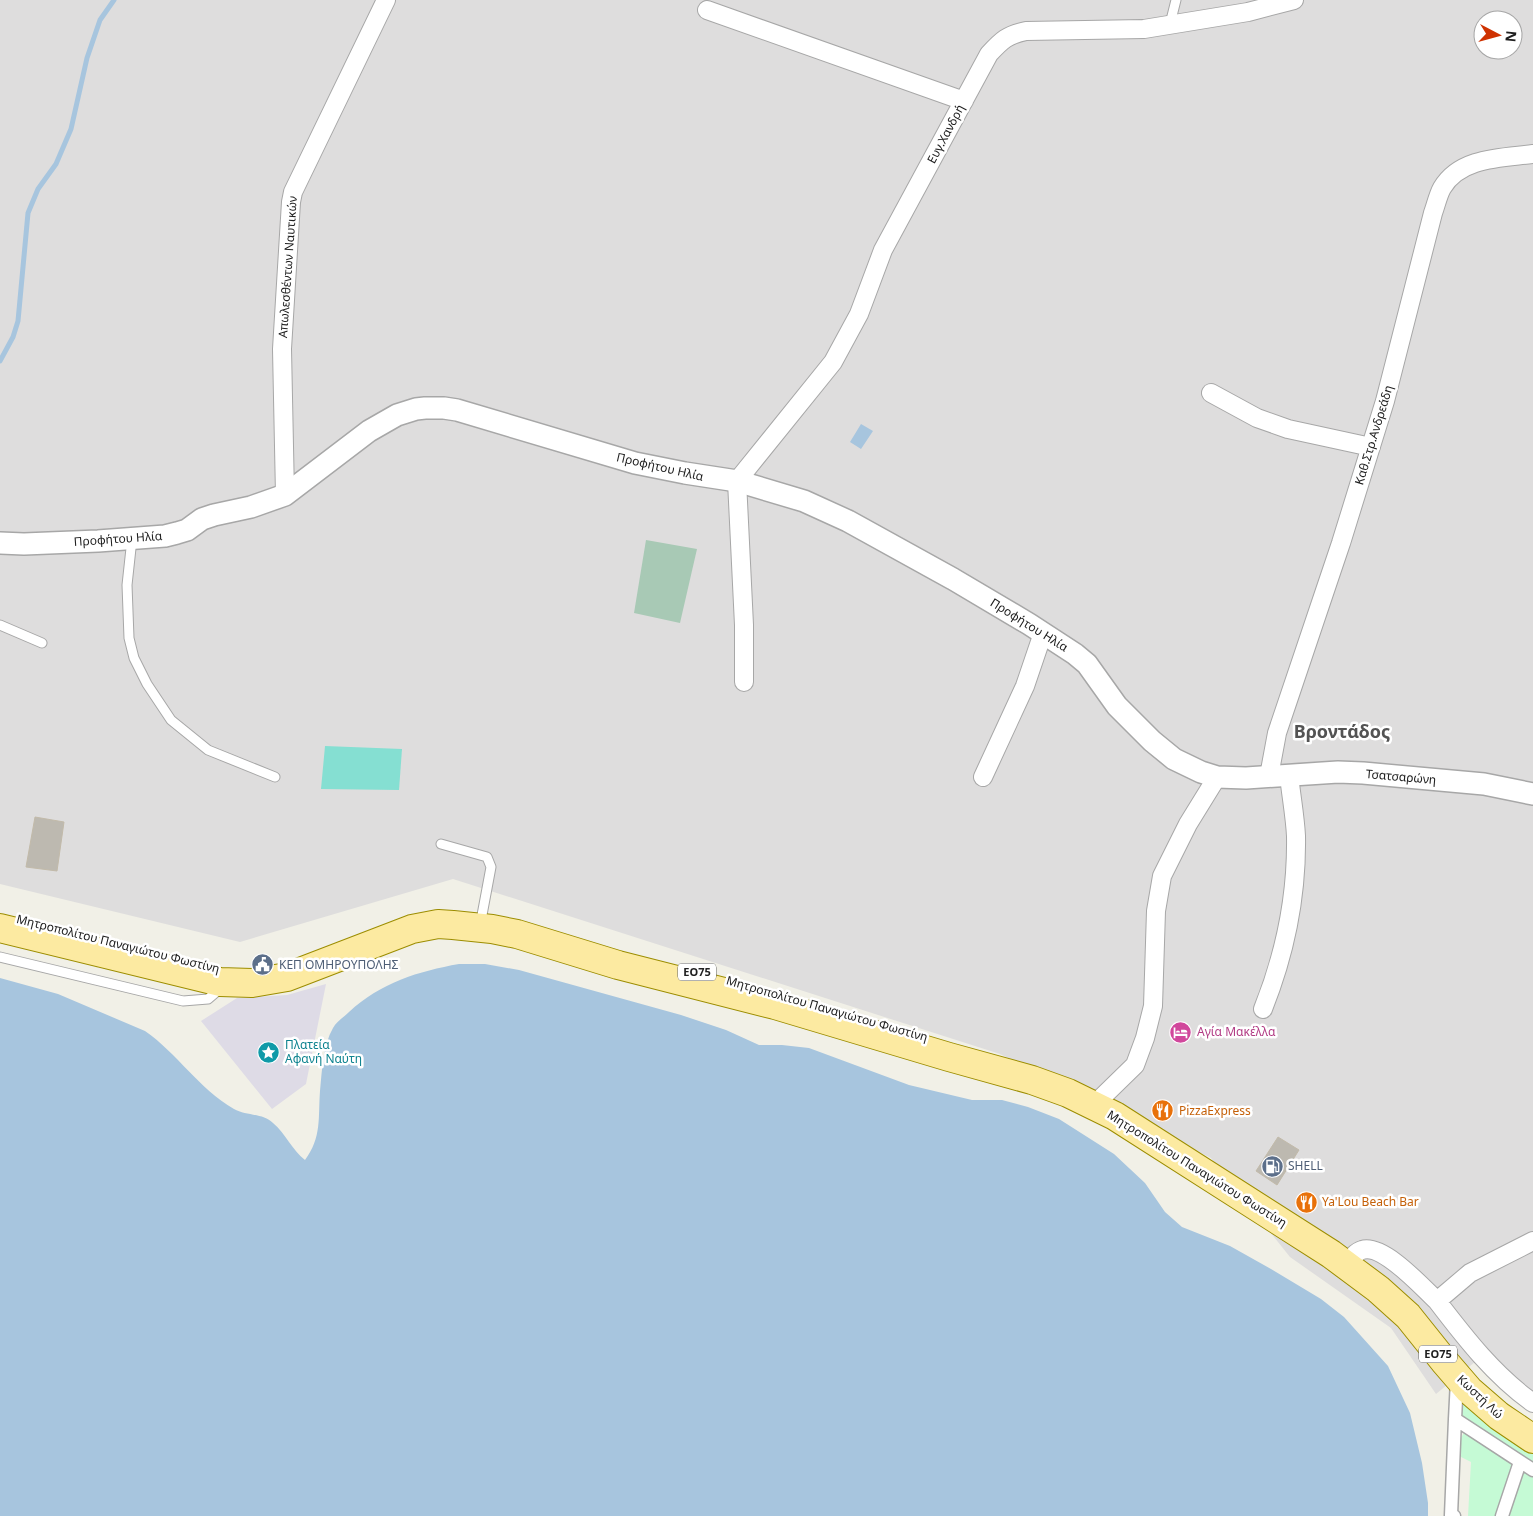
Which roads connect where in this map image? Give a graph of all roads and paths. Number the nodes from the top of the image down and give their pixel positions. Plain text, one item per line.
1 (386, 0) edge
2 (1176, 0) edge
3 (1294, 0) edge
4 (707, 10) dead end
5 (1170, 24) junction
6 (964, 101) junction
7 (1533, 154) edge
8 (1211, 393) dead end
9 (1371, 447) junction
10 (737, 480) junction
11 (285, 495) junction
12 (132, 539) junction
13 (0, 542) edge
14 (0, 625) edge
15 (1044, 633) junction
16 (42, 643) dead end
17 (744, 682) dead end
18 (1279, 775) junction
19 (275, 777) dead end
20 (983, 777) dead end
21 (1217, 777) junction
22 (1533, 794) edge
23 (441, 844) dead end
24 (0, 915) edge
25 (482, 915) junction
26 (0, 928) edge
27 (0, 957) edge
28 (227, 983) junction
29 (1263, 1009) dead end
30 (1099, 1101) junction
31 (1533, 1241) edge
32 (1350, 1260) junction
33 (1437, 1301) junction
34 (1457, 1376) junction
35 (1533, 1403) edge
36 (1455, 1419) junction
37 (1533, 1424) edge
38 (1526, 1450) edge
39 (1533, 1470) edge
40 (1452, 1515) edge
41 (1502, 1516) edge

1 - 11 street, Απωλεσθέντων Ναυτικών
2 - 5 lane
3 - 5 street, Ευγ.Χανδρή
4 - 6 street
5 - 6 street, Ευγ.Χανδρή
6 - 10 street, Ευγ.Χανδρή
7 - 9 street, Καθ.Στρ.Ανδρεάδη
8 - 9 street
9 - 18 street, Καθ.Στρ.Ανδρεάδη
10 - 11 street, Προφήτου Ηλία
10 - 15 street, Προφήτου Ηλία
10 - 17 street
11 - 12 street, Προφήτου Ηλία
12 - 13 street, Προφήτου Ηλία
12 - 19 lane
14 - 16 lane
15 - 20 street
15 - 21 street, Προφήτου Ηλία
18 - 21 street, Προφήτου Ηλία
18 - 22 street, Τσατσαρώνη
18 - 29 street, Καθ.Στρ.Ανδρεάδη
21 - 30 street
23 - 25 lane
24 - 25 main road, Μητροπολίτου Παναγιώτου Φωστίνη / ΕΟ75
25 - 30 main road, Μητροπολίτου Παναγιώτου Φωστίνη / ΕΟ75
26 - 28 main road, Μητροπολίτου Παναγιώτου Φωστίνη / ΕΟ75
27 - 28 lane
28 - 30 main road, Μητροπολίτου Παναγιώτου Φωστίνη / ΕΟ75
30 - 32 main road, Μητροπολίτου Παναγιώτου Φωστίνη / ΕΟ75
31 - 33 street
32 - 33 street
32 - 34 main road, Κωστή Λώ / ΕΟ75
32 - 37 main road, Κωστή Λώ / ΕΟ75
33 - 35 street
34 - 36 street
34 - 38 main road, Κωστή Λώ / ΕΟ75
36 - 38 street
36 - 40 street
38 - 39 street
38 - 41 street

